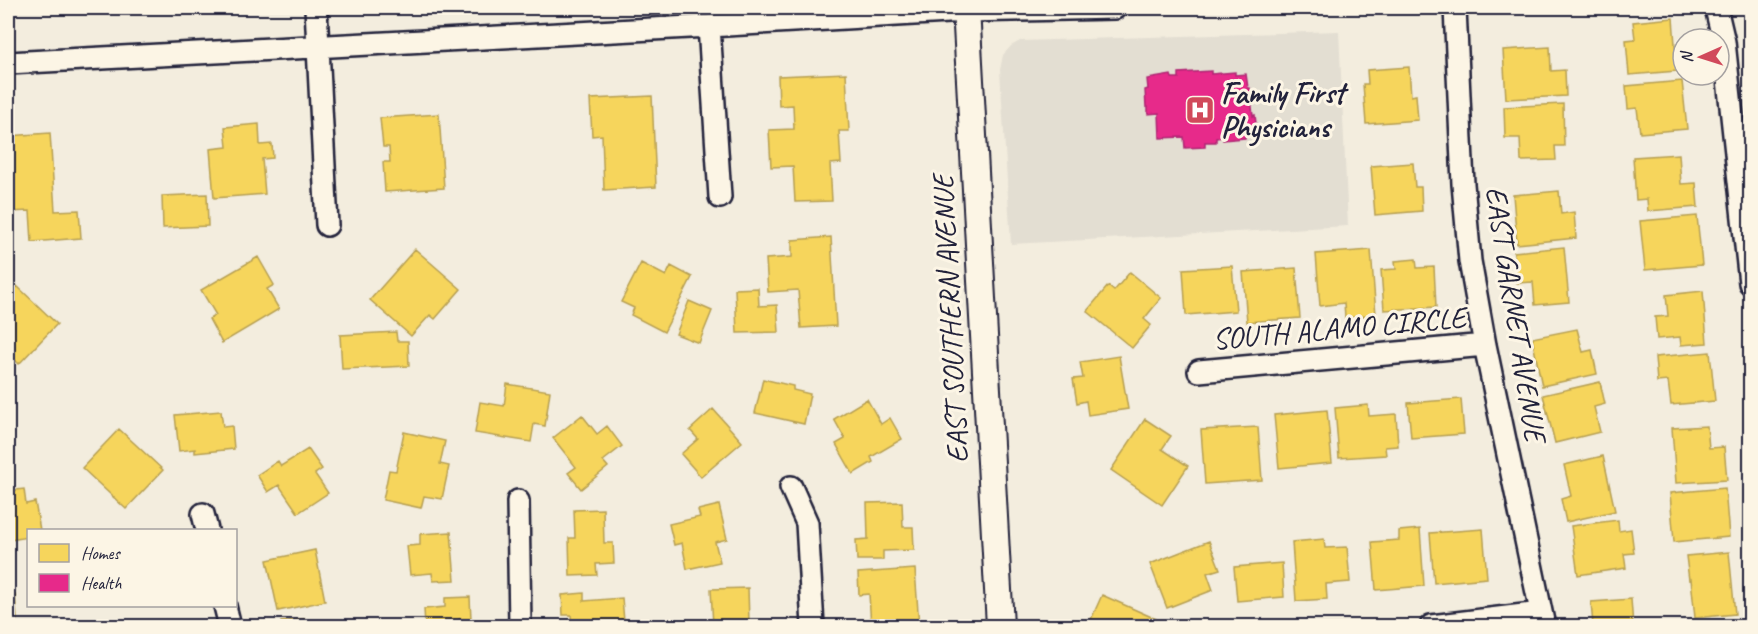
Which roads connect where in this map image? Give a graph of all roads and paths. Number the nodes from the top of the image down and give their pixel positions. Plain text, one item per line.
1 (316, 8) edge
2 (1115, 8) edge
3 (1455, 8) edge
4 (1716, 8) edge
5 (966, 9) edge
6 (710, 26) junction
7 (317, 47) junction
8 (8, 63) edge
9 (720, 197) dead end
10 (327, 225) dead end
11 (1750, 284) edge
12 (1485, 345) junction
13 (1199, 371) dead end
14 (791, 487) dead end
15 (518, 501) dead end
16 (225, 607) edge
17 (1543, 620) edge
18 (230, 627) edge
19 (520, 627) edge
20 (813, 627) edge
21 (1000, 627) edge
22 (1431, 627) edge

1 - 7 street
2 - 5 street
3 - 12 street, EAST GARNET AVENUE
4 - 11 street
5 - 6 street
5 - 21 main road, EAST SOUTHERN AVENUE
6 - 7 street
6 - 9 street
7 - 8 street
7 - 10 street
12 - 13 street, SOUTH ALAMO CIRCLE
12 - 17 street, EAST GARNET AVENUE
14 - 20 street
15 - 19 street
16 - 18 street
17 - 22 street

